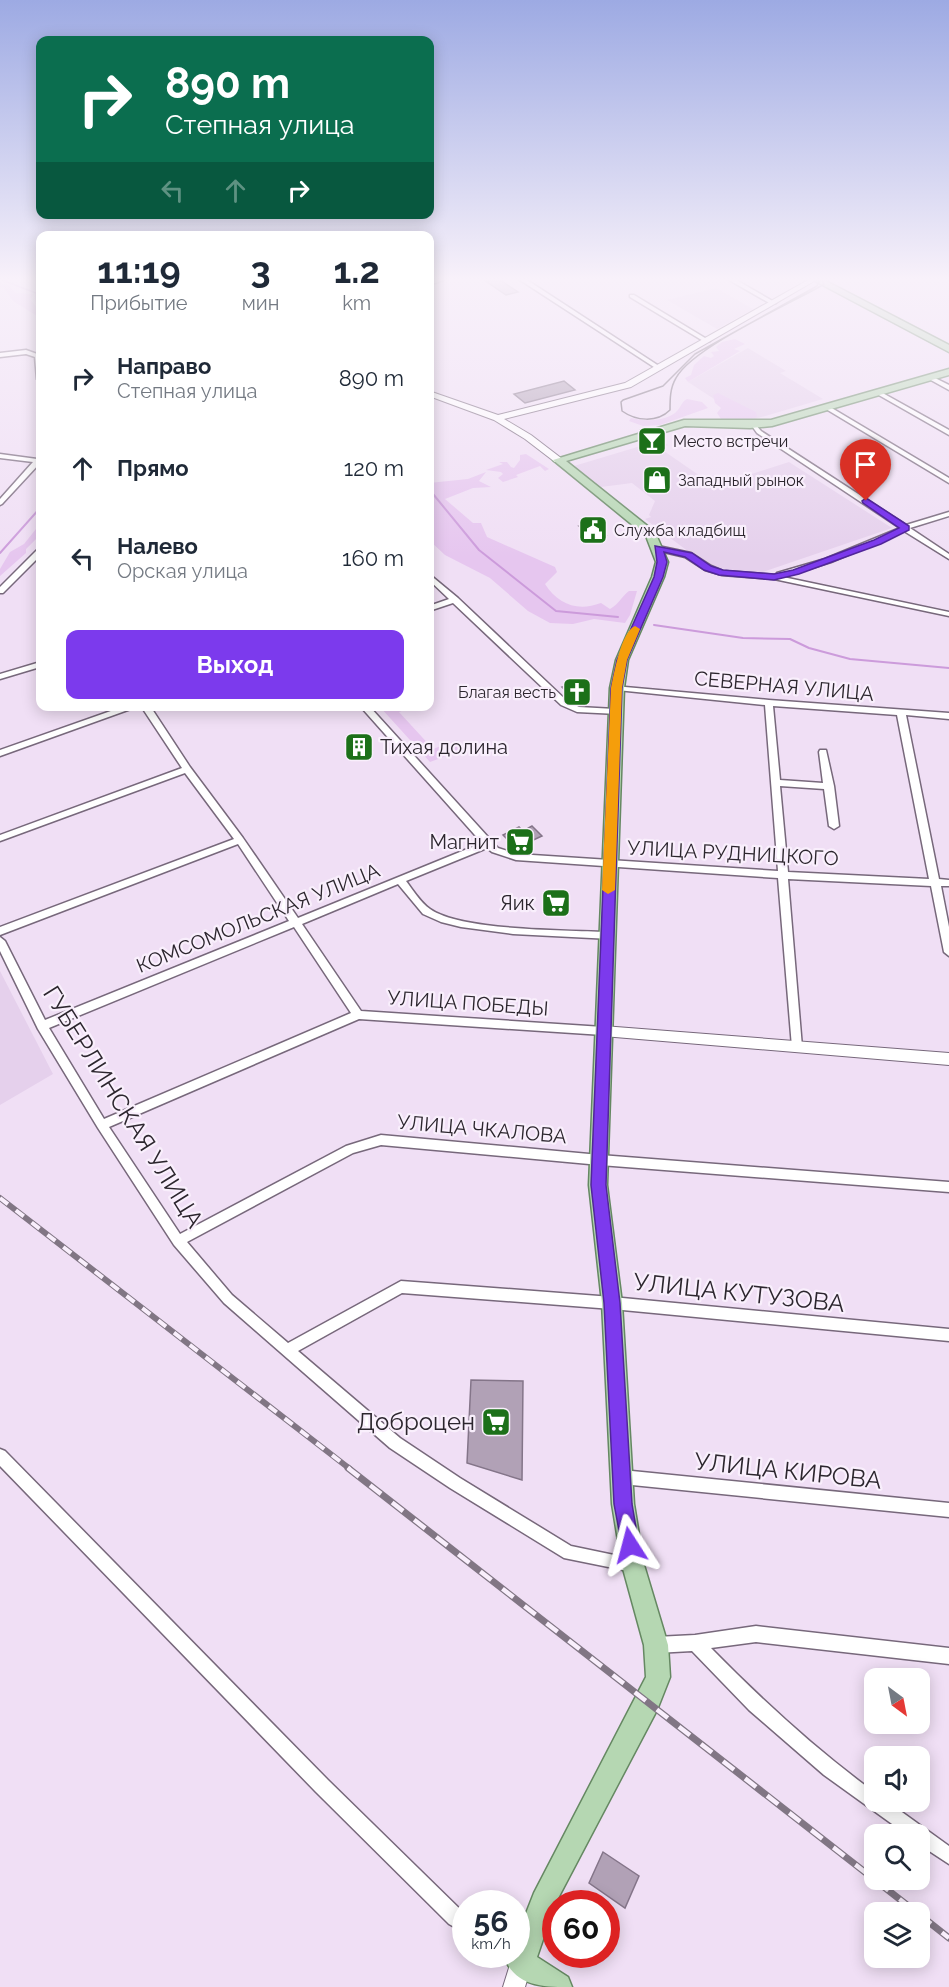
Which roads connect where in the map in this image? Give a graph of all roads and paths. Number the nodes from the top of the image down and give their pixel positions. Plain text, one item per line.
1 (649, 373) edge
2 (947, 373) edge
3 (931, 378) junction
4 (949, 388) edge
5 (879, 393) junction
6 (434, 395) edge
7 (828, 408) junction
8 (497, 418) junction
9 (755, 426) junction
10 (949, 433) edge
11 (0, 456) edge
12 (36, 460) edge
13 (558, 460) junction
14 (36, 464) edge
15 (949, 481) edge
16 (0, 503) edge
17 (949, 514) edge
18 (906, 528) junction
19 (658, 548) junction
20 (949, 557) edge
21 (36, 560) edge
22 (774, 577) junction
23 (434, 581) edge
24 (0, 591) edge
25 (455, 600) junction
26 (434, 607) edge
27 (949, 614) edge
28 (36, 666) edge
29 (0, 677) edge
30 (616, 688) junction
31 (769, 703) junction
32 (121, 711) edge
33 (148, 711) edge
34 (368, 711) edge
35 (615, 712) junction
36 (901, 712) junction
37 (949, 716) edge
38 (823, 752) dead end
39 (0, 753) edge
40 (187, 769) junction
41 (776, 783) junction
42 (829, 786) junction
43 (834, 826) dead end
44 (0, 838) edge
45 (240, 840) junction
46 (488, 844) junction
47 (609, 864) junction
48 (783, 875) junction
49 (400, 880) junction
50 (934, 882) junction
51 (949, 883) edge
52 (295, 922) junction
53 (0, 931) edge
54 (607, 936) junction
55 (0, 941) edge
56 (949, 952) edge
57 (358, 1015) junction
58 (42, 1026) junction
59 (603, 1031) junction
60 (797, 1047) junction
61 (949, 1059) edge
62 (102, 1125) junction
63 (600, 1160) junction
64 (949, 1187) edge
65 (178, 1240) junction
66 (612, 1303) junction
67 (949, 1335) edge
68 (289, 1349) junction
69 (0, 1456) edge
70 (622, 1478) junction
71 (949, 1510) edge
72 (633, 1565) junction
73 (695, 1643) junction
74 (656, 1645) junction
75 (949, 1656) edge
76 (949, 1856) edge
77 (452, 1915) edge
78 (530, 1932) edge
79 (514, 1968) edge
80 (558, 1987) edge

1 - 8 street
2 - 3 main road
3 - 4 street
3 - 5 main road
5 - 7 main road
5 - 10 street
6 - 8 street
7 - 9 main road
7 - 15 street
8 - 13 street
9 - 13 main road
9 - 18 street
11 - 12 street
13 - 19 main road
14 - 16 street
17 - 18 street
18 - 20 street
18 - 22 street
19 - 22 street
19 - 30 main road
21 - 24 street
22 - 27 street
23 - 25 street
25 - 26 street
25 - 35 street
28 - 29 street
30 - 31 street, СЕВЕРНАЯ УЛИЦА
30 - 35 main road
31 - 36 street, СЕВЕРНАЯ УЛИЦА
31 - 41 street
32 - 39 street
33 - 40 street, УЛИЦА ПОБЕДЫ
34 - 46 street, УЛИЦА РУДНИЦКОГО
35 - 47 main road
36 - 37 street, СЕВЕРНАЯ УЛИЦА
36 - 50 street
38 - 42 street
40 - 44 street
40 - 45 street, УЛИЦА ПОБЕДЫ
41 - 42 street
41 - 48 street
42 - 43 street
45 - 52 street, УЛИЦА ПОБЕДЫ
45 - 53 street
46 - 47 street, УЛИЦА РУДНИЦКОГО
46 - 49 street, КОМСОМОЛЬСКАЯ УЛИЦА
47 - 48 street, УЛИЦА РУДНИЦКОГО
47 - 54 main road
48 - 50 street, УЛИЦА РУДНИЦКОГО
48 - 60 street
49 - 52 street, КОМСОМОЛЬСКАЯ УЛИЦА
49 - 54 street
50 - 51 street, УЛИЦА РУДНИЦКОГО
50 - 56 street
52 - 57 street, УЛИЦА ПОБЕДЫ
52 - 58 street, КОМСОМОЛЬСКАЯ УЛИЦА
54 - 59 main road
55 - 58 street, ГУБЕРЛИНСКАЯ УЛИЦА
57 - 59 street, УЛИЦА ПОБЕДЫ
57 - 62 street
58 - 62 street, ГУБЕРЛИНСКАЯ УЛИЦА
59 - 60 street, УЛИЦА ПОБЕДЫ
59 - 63 main road
60 - 61 street, УЛИЦА ПОБЕДЫ
62 - 65 street, ГУБЕРЛИНСКАЯ УЛИЦА
63 - 64 street, УЛИЦА ЧКАЛОВА
63 - 65 street, УЛИЦА ЧКАЛОВА
63 - 66 main road
65 - 68 street, ГУБЕРЛИНСКАЯ УЛИЦА
66 - 67 street, УЛИЦА КУТУЗОВА
66 - 68 street, УЛИЦА КУТУЗОВА
66 - 70 main road
68 - 72 street, ГУБЕРЛИНСКАЯ УЛИЦА
69 - 77 street
70 - 71 street, УЛИЦА КИРОВА
70 - 72 main road
72 - 74 main road
73 - 74 street
73 - 75 street
73 - 76 street
74 - 78 main road
79 - 80 main road

